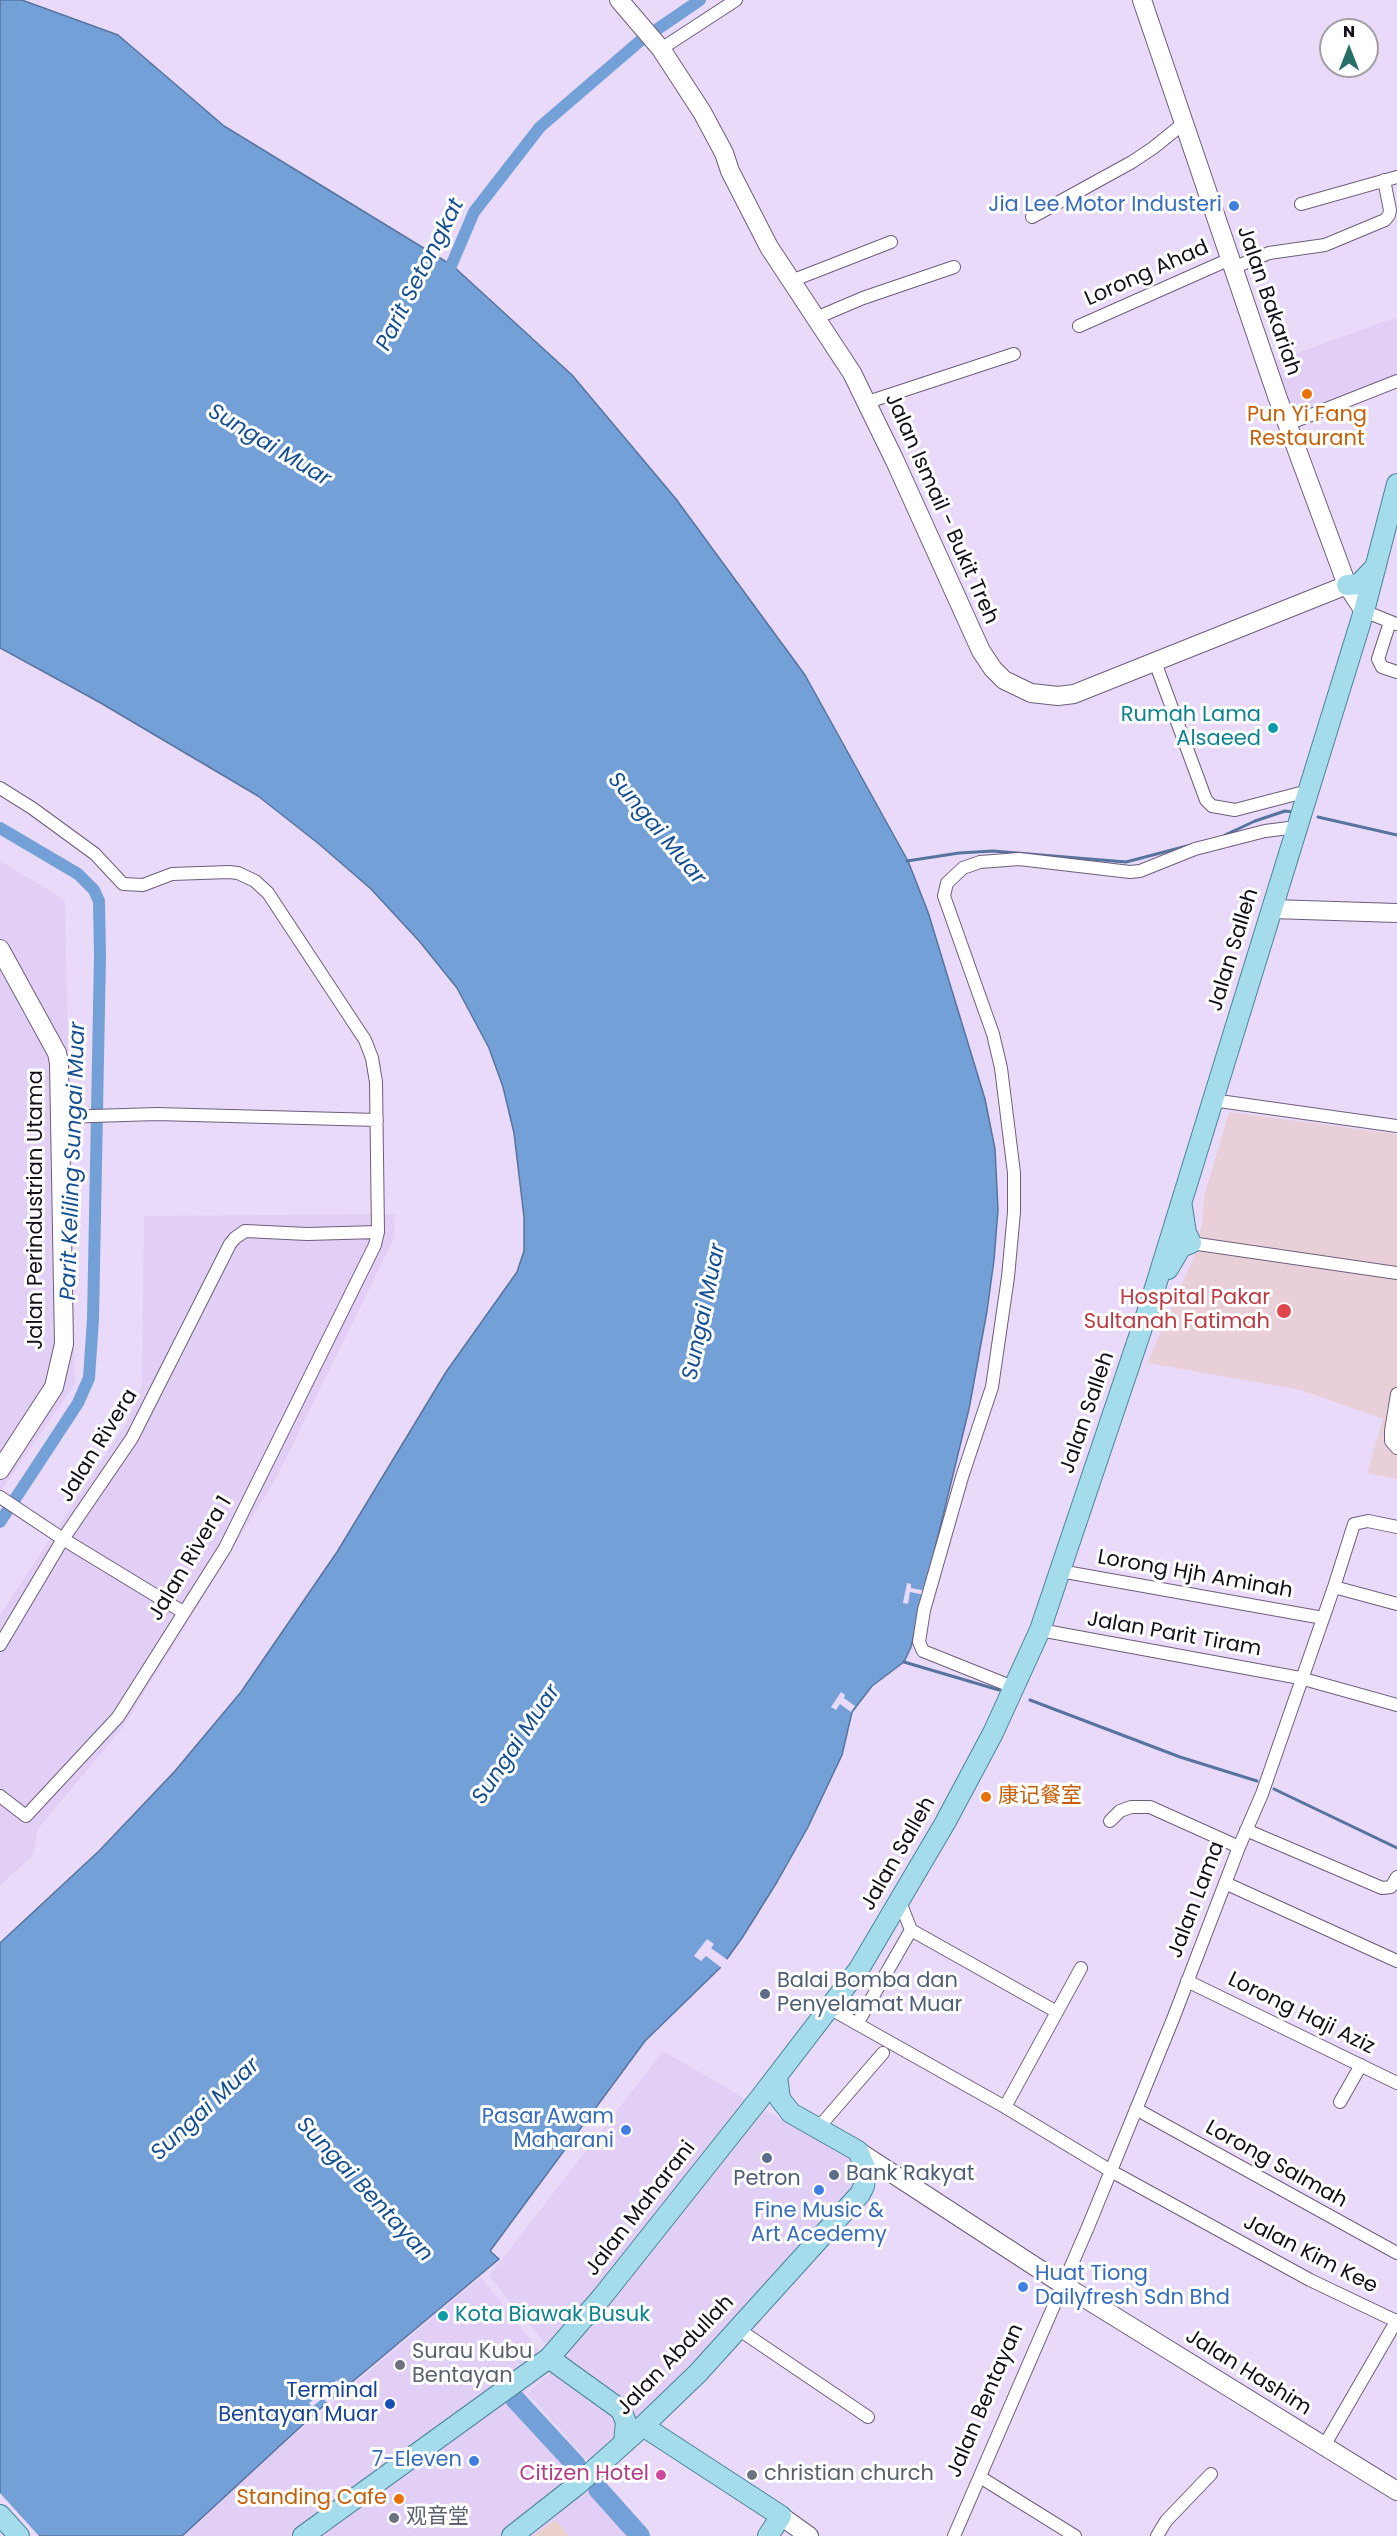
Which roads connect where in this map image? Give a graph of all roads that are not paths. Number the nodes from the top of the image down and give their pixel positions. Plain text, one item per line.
1 (619, 0) edge
2 (736, 0) edge
3 (1142, 0) edge
4 (654, 39) junction
5 (1184, 123) junction
6 (1391, 178) edge
7 (1301, 204) dead end
8 (1032, 217) dead end
9 (891, 242) dead end
10 (1232, 263) junction
11 (954, 267) dead end
12 (791, 281) junction
13 (816, 318) junction
14 (1079, 326) dead end
15 (1014, 354) dead end
16 (1397, 381) edge
17 (868, 402) junction
18 (1288, 424) junction
19 (1397, 484) edge
20 (1376, 566) junction
21 (1347, 585) junction
22 (1364, 611) junction
23 (1394, 623) edge
24 (1155, 662) junction
25 (1397, 672) edge
26 (0, 788) edge
27 (1308, 791) junction
28 (1297, 827) junction
29 (1272, 909) junction
30 (1397, 913) edge
31 (0, 949) edge
32 (1212, 1100) junction
33 (60, 1117) junction
34 (377, 1120) junction
35 (1397, 1126) edge
36 (1182, 1198) junction
37 (378, 1232) junction
38 (1191, 1243) junction
39 (1397, 1273) edge
40 (1153, 1293) junction
41 (1397, 1394) edge
42 (1397, 1448) edge
43 (0, 1470) edge
44 (0, 1497) edge
45 (1397, 1527) edge
46 (63, 1539) junction
47 (1060, 1571) junction
48 (1334, 1587) junction
49 (1397, 1604) edge
50 (183, 1612) junction
51 (1323, 1618) junction
52 (1040, 1630) junction
53 (0, 1645) edge
54 (1300, 1678) junction
55 (1013, 1687) junction
56 (1397, 1705) edge
57 (0, 1796) edge
58 (1110, 1821) dead end
59 (1246, 1830) junction
60 (1239, 1847) junction
61 (1397, 1877) edge
62 (1225, 1883) junction
63 (900, 1902) junction
64 (911, 1930) junction
65 (1397, 1961) edge
66 (1082, 1968) dead end
67 (1187, 1981) junction
68 (829, 2008) junction
69 (1057, 2012) junction
70 (856, 2024) junction
71 (883, 2053) dead end
72 (1360, 2065) junction
73 (777, 2076) junction
74 (1397, 2083) edge
75 (1340, 2102) dead end
76 (1005, 2107) junction
77 (1136, 2109) junction
78 (791, 2113) junction
79 (741, 2121) junction
80 (819, 2127) junction
81 (858, 2151) junction
82 (1112, 2171) junction
83 (895, 2175) junction
84 (860, 2194) junction
85 (1397, 2253) edge
86 (1062, 2284) junction
87 (1396, 2321) edge
88 (738, 2329) junction
89 (549, 2358) junction
90 (868, 2417) dead end
91 (643, 2426) junction
92 (624, 2443) junction
93 (1324, 2446) junction
94 (1211, 2474) dead end
95 (980, 2477) junction
96 (1397, 2491) edge
97 (0, 2515) edge
98 (781, 2516) junction
99 (19, 2536) edge
100 (303, 2536) edge
101 (512, 2536) edge
102 (768, 2536) edge
103 (809, 2536) edge
104 (954, 2536) edge
105 (1075, 2536) edge
106 (1157, 2536) edge

1 - 4 street, Jalan Ismail - Bukit Treh
2 - 4 street
3 - 5 street, Jalan Bakariah
4 - 12 street, Jalan Ismail - Bukit Treh
5 - 8 street
5 - 10 street, Jalan Bakariah
6 - 7 street
6 - 10 street, Lorong Ahad
9 - 12 street
10 - 14 street, Lorong Ahad
10 - 18 street, Jalan Bakariah
11 - 13 street
12 - 13 street, Jalan Ismail - Bukit Treh
13 - 17 street, Jalan Ismail - Bukit Treh
15 - 17 street
16 - 18 street
17 - 24 street, Jalan Ismail - Bukit Treh
18 - 21 street, Jalan Bakariah
19 - 20 main road
20 - 21 main road
20 - 22 main road, Jalan Salleh
21 - 22 street, Jalan Bakariah
21 - 24 street, Jalan Ismail - Bukit Treh
22 - 23 street
22 - 27 main road, Jalan Salleh
23 - 25 street
24 - 27 street
26 - 34 street
27 - 28 main road, Jalan Salleh
28 - 29 main road, Jalan Salleh
28 - 55 street
29 - 30 street
29 - 32 main road, Jalan Salleh
31 - 33 street, Jalan Perindustrian Utama
32 - 35 street
32 - 36 main road, Jalan Salleh
33 - 34 street
33 - 43 street, Jalan Perindustrian Utama
34 - 37 street
36 - 38 main road
36 - 40 main road, Jalan Salleh
37 - 46 street, Jalan Rivera
37 - 50 street, Jalan Rivera 1
38 - 39 street
38 - 40 main road
40 - 47 main road, Jalan Salleh
41 - 42 street
44 - 46 street
45 - 48 street, Jalan Lama
46 - 50 street
46 - 53 street, Jalan Rivera
47 - 51 street, Lorong Hjh Aminah
47 - 52 main road, Jalan Salleh
48 - 49 street
48 - 51 street, Jalan Lama
50 - 57 street, Jalan Rivera 1
51 - 54 street, Jalan Lama
52 - 54 street, Jalan Parit Tiram
52 - 55 main road, Jalan Salleh
54 - 56 street, Jalan Parit Tiram
54 - 59 street, Jalan Lama
55 - 63 main road, Jalan Salleh
58 - 60 street
59 - 60 street, Jalan Lama
59 - 61 street
60 - 62 street, Jalan Lama
62 - 65 street
62 - 67 street, Jalan Lama
63 - 64 street
63 - 68 main road, Jalan Salleh
64 - 69 street
64 - 70 street
66 - 69 street
67 - 72 street, Lorong Haji Aziz
67 - 77 street, Jalan Lama
68 - 70 street, Jalan Kim Kee
68 - 73 main road, Jalan Salleh
69 - 76 street
70 - 76 street, Jalan Kim Kee
71 - 80 street
72 - 74 street, Lorong Haji Aziz
72 - 75 street
73 - 78 main road
73 - 79 main road, Jalan Maharani
76 - 82 street, Jalan Kim Kee
77 - 82 street, Jalan Lama
77 - 85 street, Lorong Salmah
78 - 79 main road
78 - 80 main road
79 - 89 main road, Jalan Maharani
80 - 81 main road
81 - 83 street, Jalan Hashim
81 - 84 main road
82 - 86 street, Jalan Lama
82 - 87 street, Jalan Kim Kee
83 - 84 street
83 - 86 street, Jalan Hashim
84 - 88 main road, Jalan Abdullah
86 - 93 street, Jalan Hashim
86 - 95 street, Jalan Bentayan
87 - 93 street, Jalan Kim Kee
88 - 90 street
88 - 91 main road, Jalan Abdullah
89 - 92 main road
89 - 100 main road, Jalan Maharani
91 - 92 main road, Jalan Abdullah
91 - 98 main road
92 - 101 main road, Jalan Abdullah
93 - 96 street, Jalan Hashim
94 - 106 street
95 - 104 street, Jalan Bentayan
95 - 105 street
97 - 99 main road
98 - 102 main road
98 - 103 street

